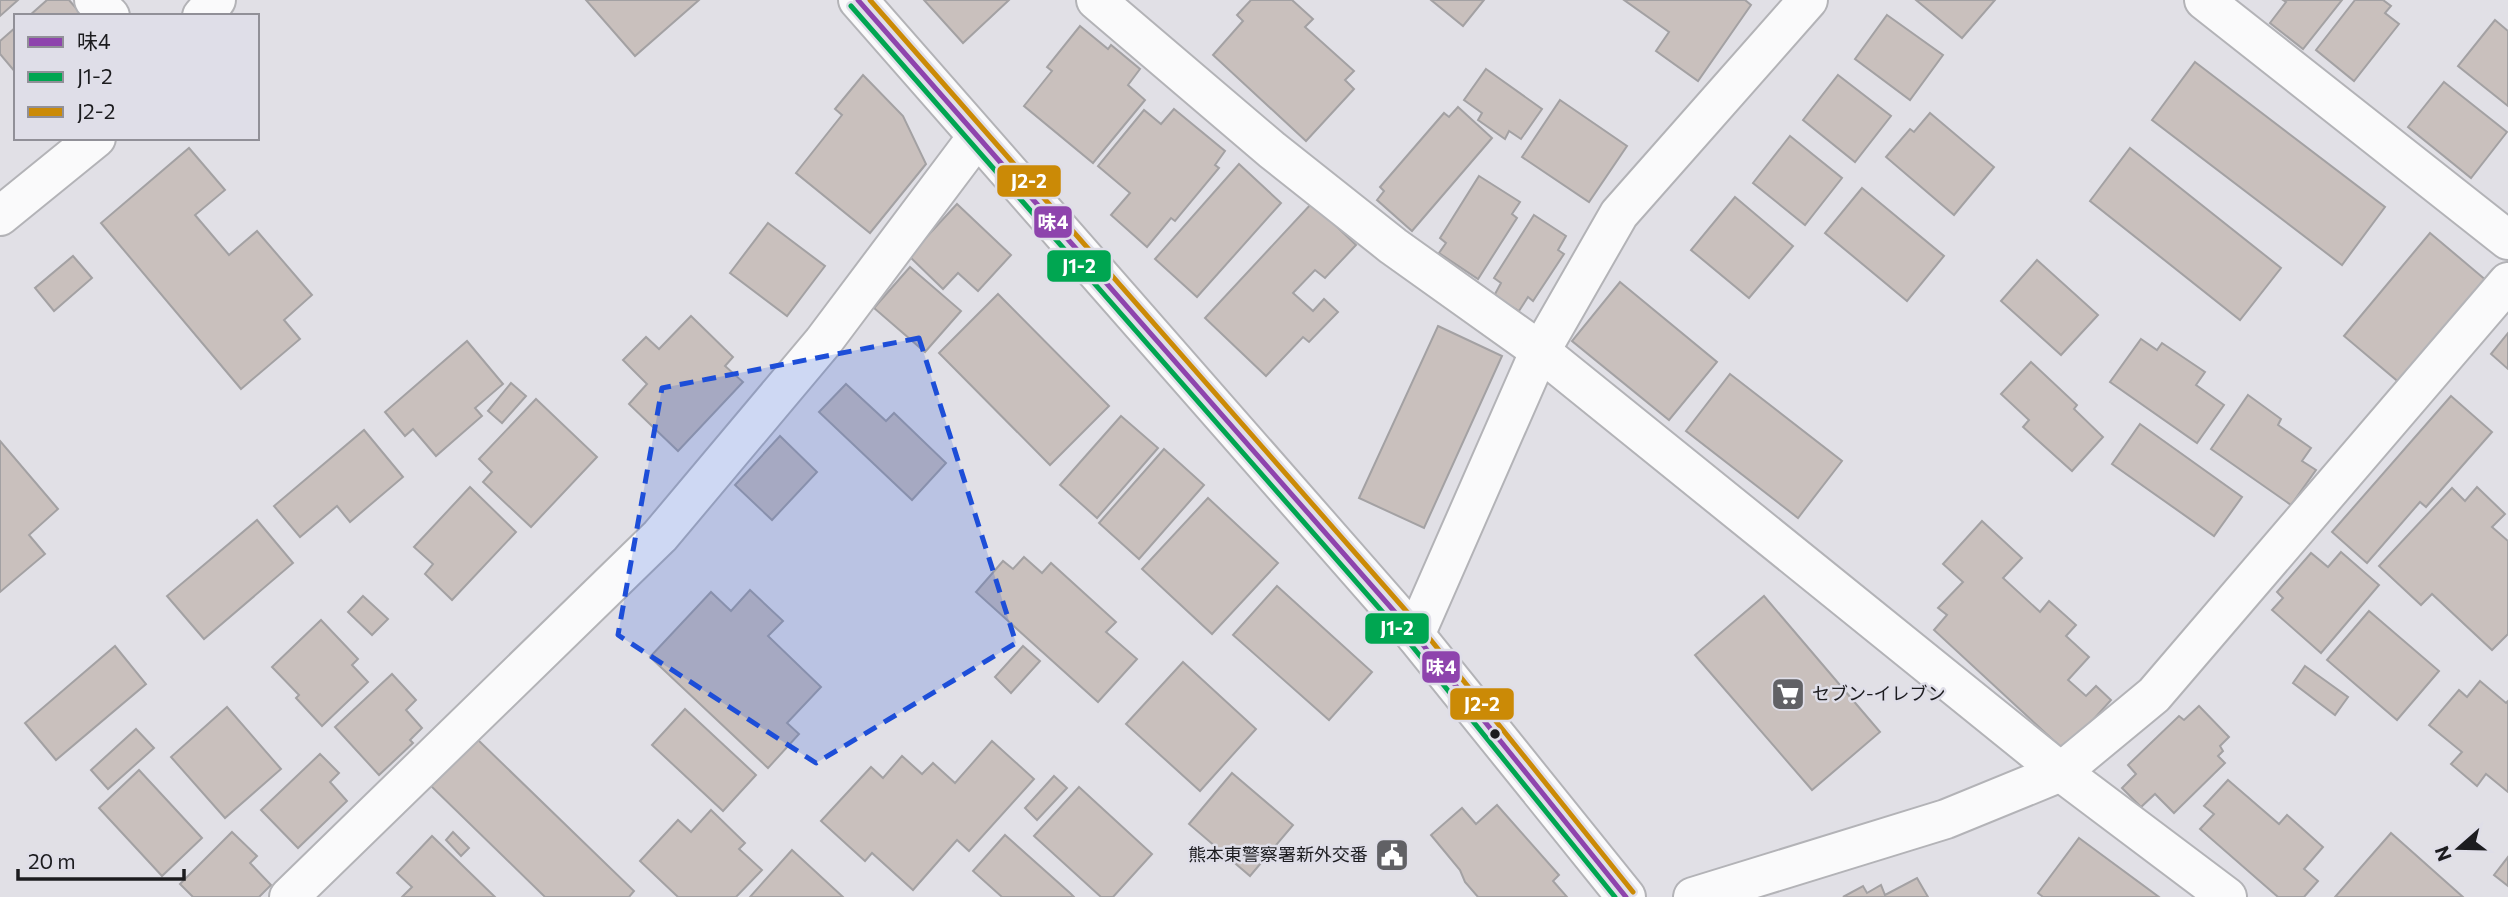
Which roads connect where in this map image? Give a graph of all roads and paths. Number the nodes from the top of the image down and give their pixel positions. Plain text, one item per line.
1 (94, 0) edge
2 (216, 0) edge
3 (859, 0) edge
4 (1096, 0) edge
5 (1808, 0) edge
6 (2204, 0) edge
7 (108, 14) edge
8 (204, 14) edge
9 (977, 136) junction
10 (94, 140) edge
11 (0, 216) edge
12 (2508, 240) edge
13 (2508, 282) edge
14 (1540, 351) junction
15 (1415, 635) junction
16 (2061, 772) junction
17 (289, 897) edge
18 (1626, 897) edge
19 (1693, 897) edge
20 (2227, 897) edge

1 - 7 street
2 - 8 street
3 - 9 street
4 - 14 street
5 - 14 street
6 - 12 street
9 - 15 street
9 - 17 street
10 - 11 street
13 - 16 street
14 - 15 street
14 - 16 street
15 - 18 street
16 - 19 street
16 - 20 street

